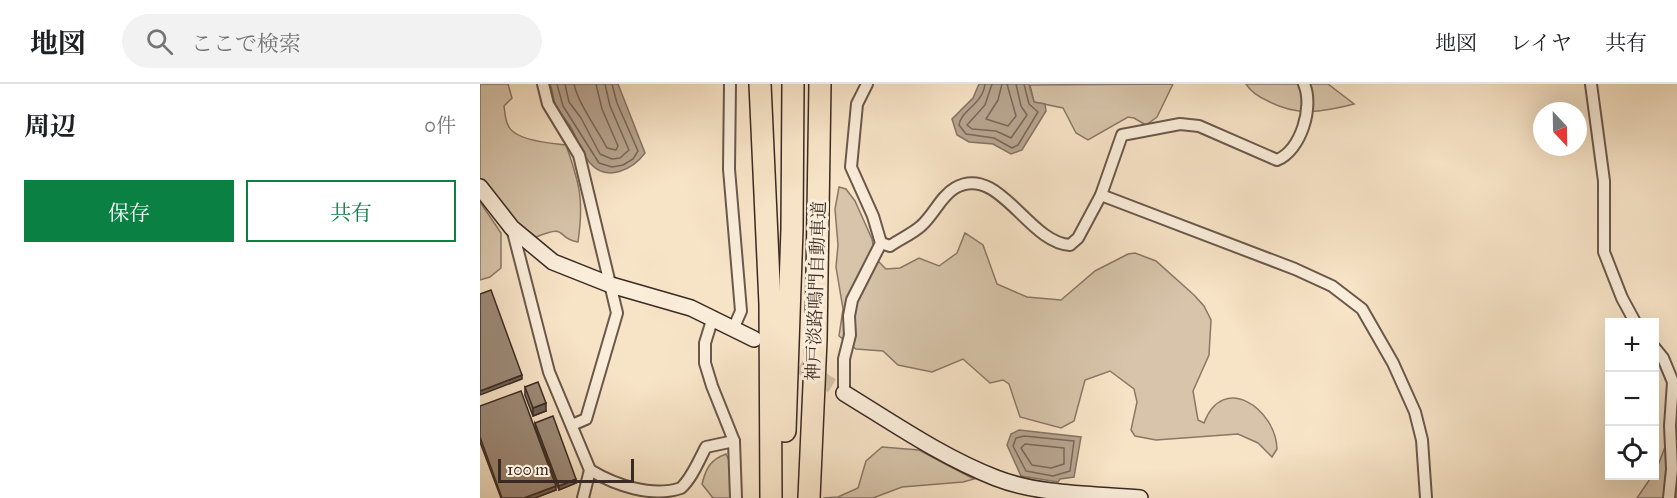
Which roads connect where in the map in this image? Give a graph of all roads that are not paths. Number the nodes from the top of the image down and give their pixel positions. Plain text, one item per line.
1 (543, 84) edge
2 (730, 84) edge
3 (760, 84) edge
4 (793, 84) edge
5 (820, 84) edge
6 (836, 84) edge
7 (867, 84) edge
8 (1305, 84) edge
9 (1591, 84) edge
10 (480, 187) edge
11 (1101, 195) junction
12 (512, 228) junction
13 (881, 243) junction
14 (611, 285) junction
15 (713, 317) junction
16 (1633, 318) edge
17 (734, 327) junction
18 (754, 339) dead end
19 (1659, 353) edge
20 (844, 393) joint
21 (572, 425) junction
22 (734, 441) junction
23 (590, 470) junction
24 (809, 494) edge
25 (583, 498) edge
26 (736, 498) edge
27 (771, 498) edge
28 (782, 498) edge
29 (1140, 498) edge
30 (1426, 498) edge
31 (1669, 498) edge

1 - 14 street
2 - 17 street
3 - 27 highway
4 - 28 highway, 神戸淡路鳴門自動車道
5 - 24 highway, 神戸淡路鳴門自動車道
6 - 24 highway
7 - 13 street
8 - 11 street
9 - 16 street
10 - 12 street
11 - 13 street
11 - 30 street
12 - 14 street
12 - 21 street
13 - 20 street
14 - 15 street
14 - 21 street
15 - 17 street
15 - 22 street
17 - 18 street
19 - 31 street
20 - 29 street
21 - 23 street
22 - 23 street
22 - 26 street
23 - 25 street

